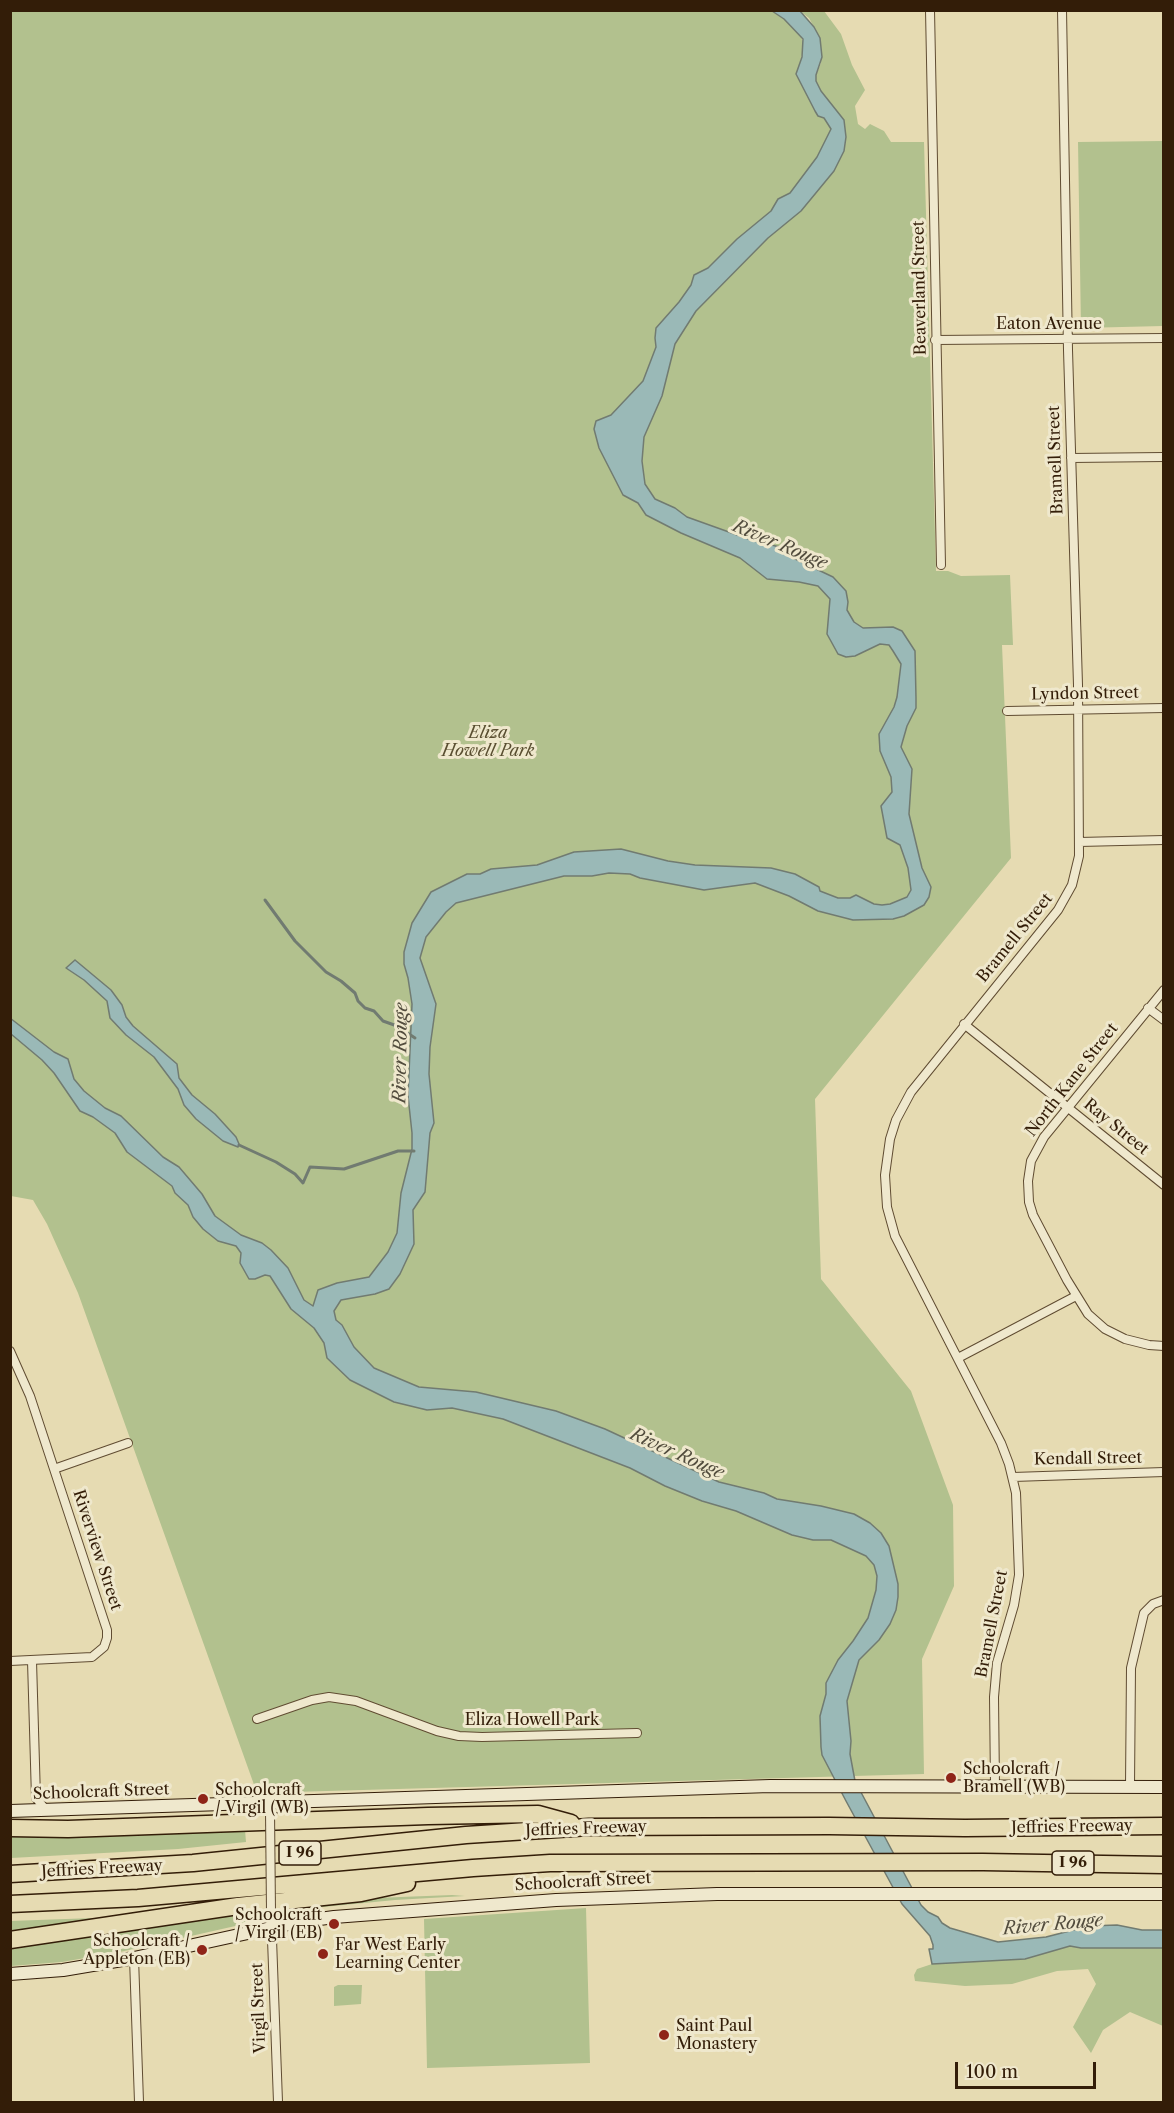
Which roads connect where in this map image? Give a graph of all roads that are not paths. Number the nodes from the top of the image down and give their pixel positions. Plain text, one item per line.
1 (930, 10) edge
2 (1062, 10) edge
3 (1164, 338) edge
4 (1068, 339) junction
5 (935, 340) junction
6 (1164, 457) edge
7 (1071, 458) junction
8 (941, 565) dead end
9 (1164, 708) edge
10 (1078, 709) junction
11 (1007, 711) dead end
12 (1164, 840) edge
13 (1078, 842) junction
14 (1164, 990) edge
15 (1148, 1008) junction
16 (1164, 1020) edge
17 (964, 1024) junction
18 (1068, 1107) junction
19 (1164, 1185) edge
20 (1076, 1296) junction
21 (1164, 1346) edge
22 (10, 1351) edge
23 (958, 1358) junction
24 (128, 1443) dead end
25 (54, 1468) junction
26 (1164, 1472) edge
27 (1013, 1477) junction
28 (1164, 1600) edge
29 (32, 1661) junction
30 (10, 1662) edge
31 (257, 1719) dead end
32 (637, 1733) dead end
33 (995, 1786) junction
34 (1130, 1786) junction
35 (1164, 1787) edge
36 (270, 1807) junction
37 (46, 1810) junction
38 (10, 1811) edge
39 (1164, 1826) edge
40 (589, 1827) junction
41 (10, 1828) edge
42 (1164, 1864) edge
43 (473, 1868) junction
44 (10, 1874) edge
45 (1164, 1894) edge
46 (10, 1904) edge
47 (272, 1928) junction
48 (10, 1941) edge
49 (134, 1958) junction
50 (10, 1974) edge
51 (139, 2103) edge
52 (278, 2103) edge

1 - 5 street, Beaverland Street
2 - 4 street, Bramell Street
3 - 4 street, Eaton Avenue
4 - 5 street, Eaton Avenue
4 - 7 street, Bramell Street
5 - 8 street, Beaverland Street
6 - 7 street
7 - 10 street, Bramell Street
9 - 10 street, Lyndon Street
10 - 11 street, Lyndon Street
10 - 13 street, Bramell Street
12 - 13 street
13 - 17 street, Bramell Street
14 - 15 street, North Kane Street
15 - 16 street
15 - 18 street, North Kane Street
17 - 18 street, Ray Street
17 - 23 street, Bramell Street
18 - 19 street, Ray Street
18 - 20 street, North Kane Street
20 - 21 street, North Kane Street
20 - 23 street
22 - 25 street, Riverview Street
23 - 27 street, Bramell Street
24 - 25 street
25 - 29 street, Riverview Street
26 - 27 street, Kendall Street
27 - 33 street, Bramell Street
28 - 34 street
29 - 30 street
29 - 37 street
31 - 32 street, Eliza Howell Park
33 - 34 main road, Schoolcraft Street
33 - 36 main road, Schoolcraft Street
34 - 35 main road, Schoolcraft Street
36 - 37 main road, Schoolcraft Street
36 - 47 street, Virgil Street, bridge
37 - 38 main road, Schoolcraft Street
39 - 40 highway, Jeffries Freeway / I 96
40 - 41 highway
40 - 44 highway, Jeffries Freeway / I 96
42 - 43 highway, Jeffries Freeway / I 96
43 - 46 highway, Jeffries Freeway / I 96
43 - 48 highway
45 - 47 main road, Schoolcraft Street
47 - 49 main road, Schoolcraft Street
47 - 52 street, Virgil Street
49 - 50 main road, Schoolcraft Street
49 - 51 street

